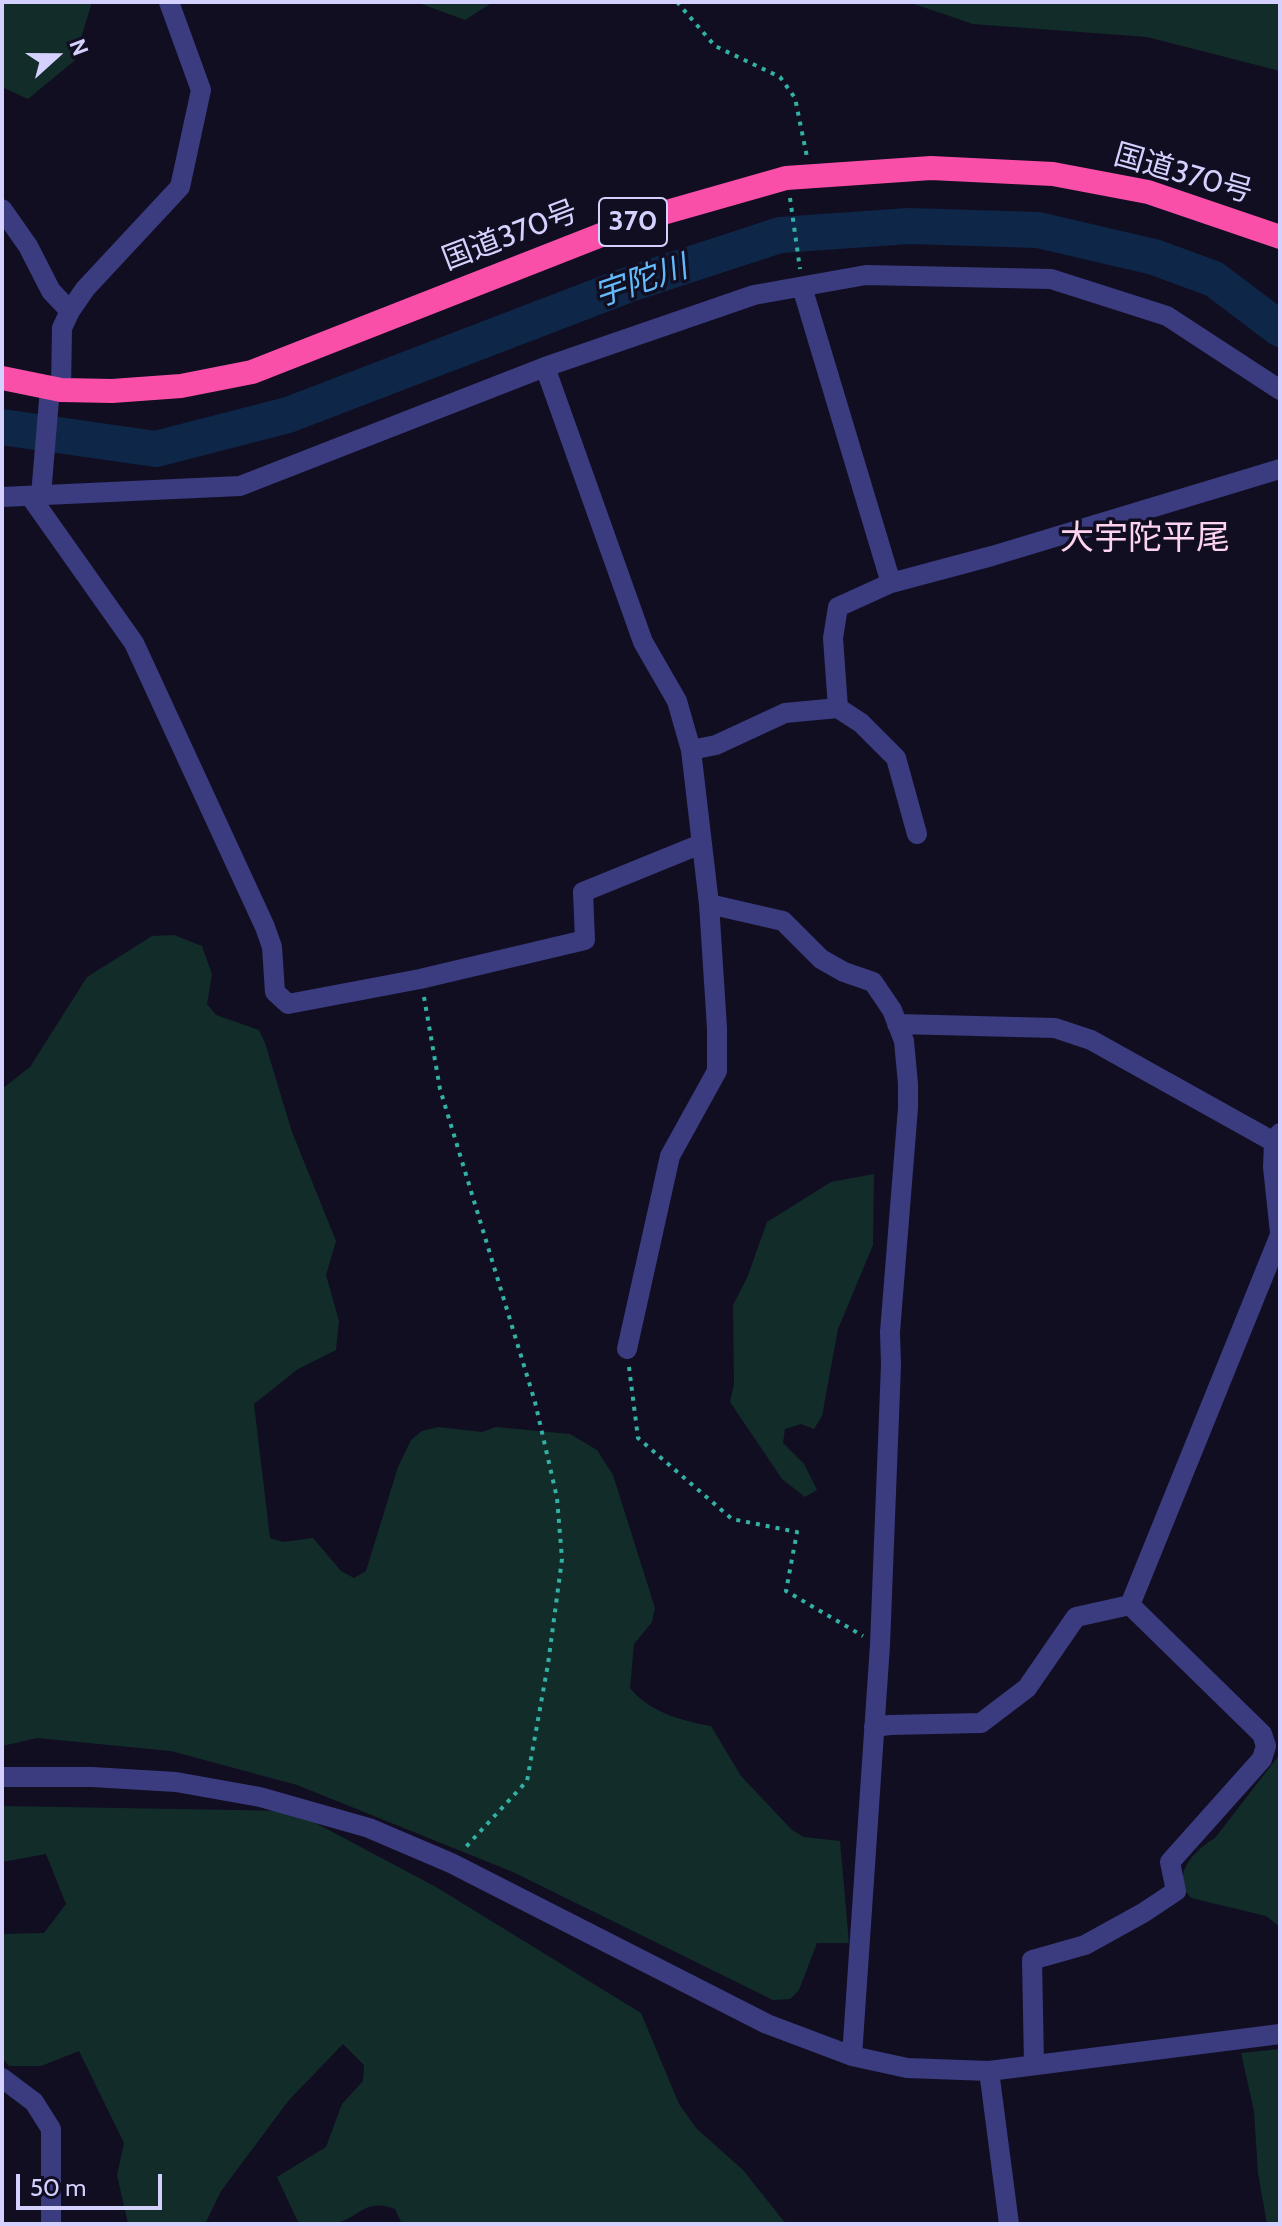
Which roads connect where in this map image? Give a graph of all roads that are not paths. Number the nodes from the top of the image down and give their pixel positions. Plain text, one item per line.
1 (169, 2) edge
2 (2, 209) edge
3 (1280, 237) edge
4 (802, 285) junction
5 (70, 311) junction
6 (545, 367) junction
7 (2, 378) edge
8 (1280, 390) edge
9 (53, 393) junction
10 (1280, 469) edge
11 (38, 491) junction
12 (2, 497) edge
13 (891, 583) junction
14 (838, 708) junction
15 (691, 750) junction
16 (917, 834) dead end
17 (701, 844) junction
18 (709, 904) junction
19 (897, 1024) junction
20 (1277, 1138) edge
21 (1280, 1234) edge
22 (627, 1349) road end
23 (1130, 1605) junction
24 (874, 1727) junction
25 (2, 1777) edge
26 (1280, 2034) edge
27 (852, 2056) junction
28 (1034, 2064) junction
29 (989, 2071) junction
30 (2, 2078) edge
31 (51, 2224) edge
32 (1009, 2224) edge

1 - 5 street
2 - 5 street
3 - 9 highway, 国道370号 / 370
4 - 6 street
4 - 8 street
4 - 13 street
5 - 9 street
6 - 11 street
6 - 15 street
7 - 9 highway, 国道370号 / 370
9 - 11 street
10 - 13 street
11 - 12 street
11 - 17 street
13 - 14 street
14 - 15 street
14 - 16 street
15 - 17 street
17 - 18 street
18 - 19 street
18 - 22 street
19 - 20 street
19 - 24 street
20 - 21 street
21 - 23 street
23 - 24 street
23 - 28 street
24 - 27 street
25 - 27 street
26 - 28 street
27 - 29 street
28 - 29 street
29 - 32 street
30 - 31 street

